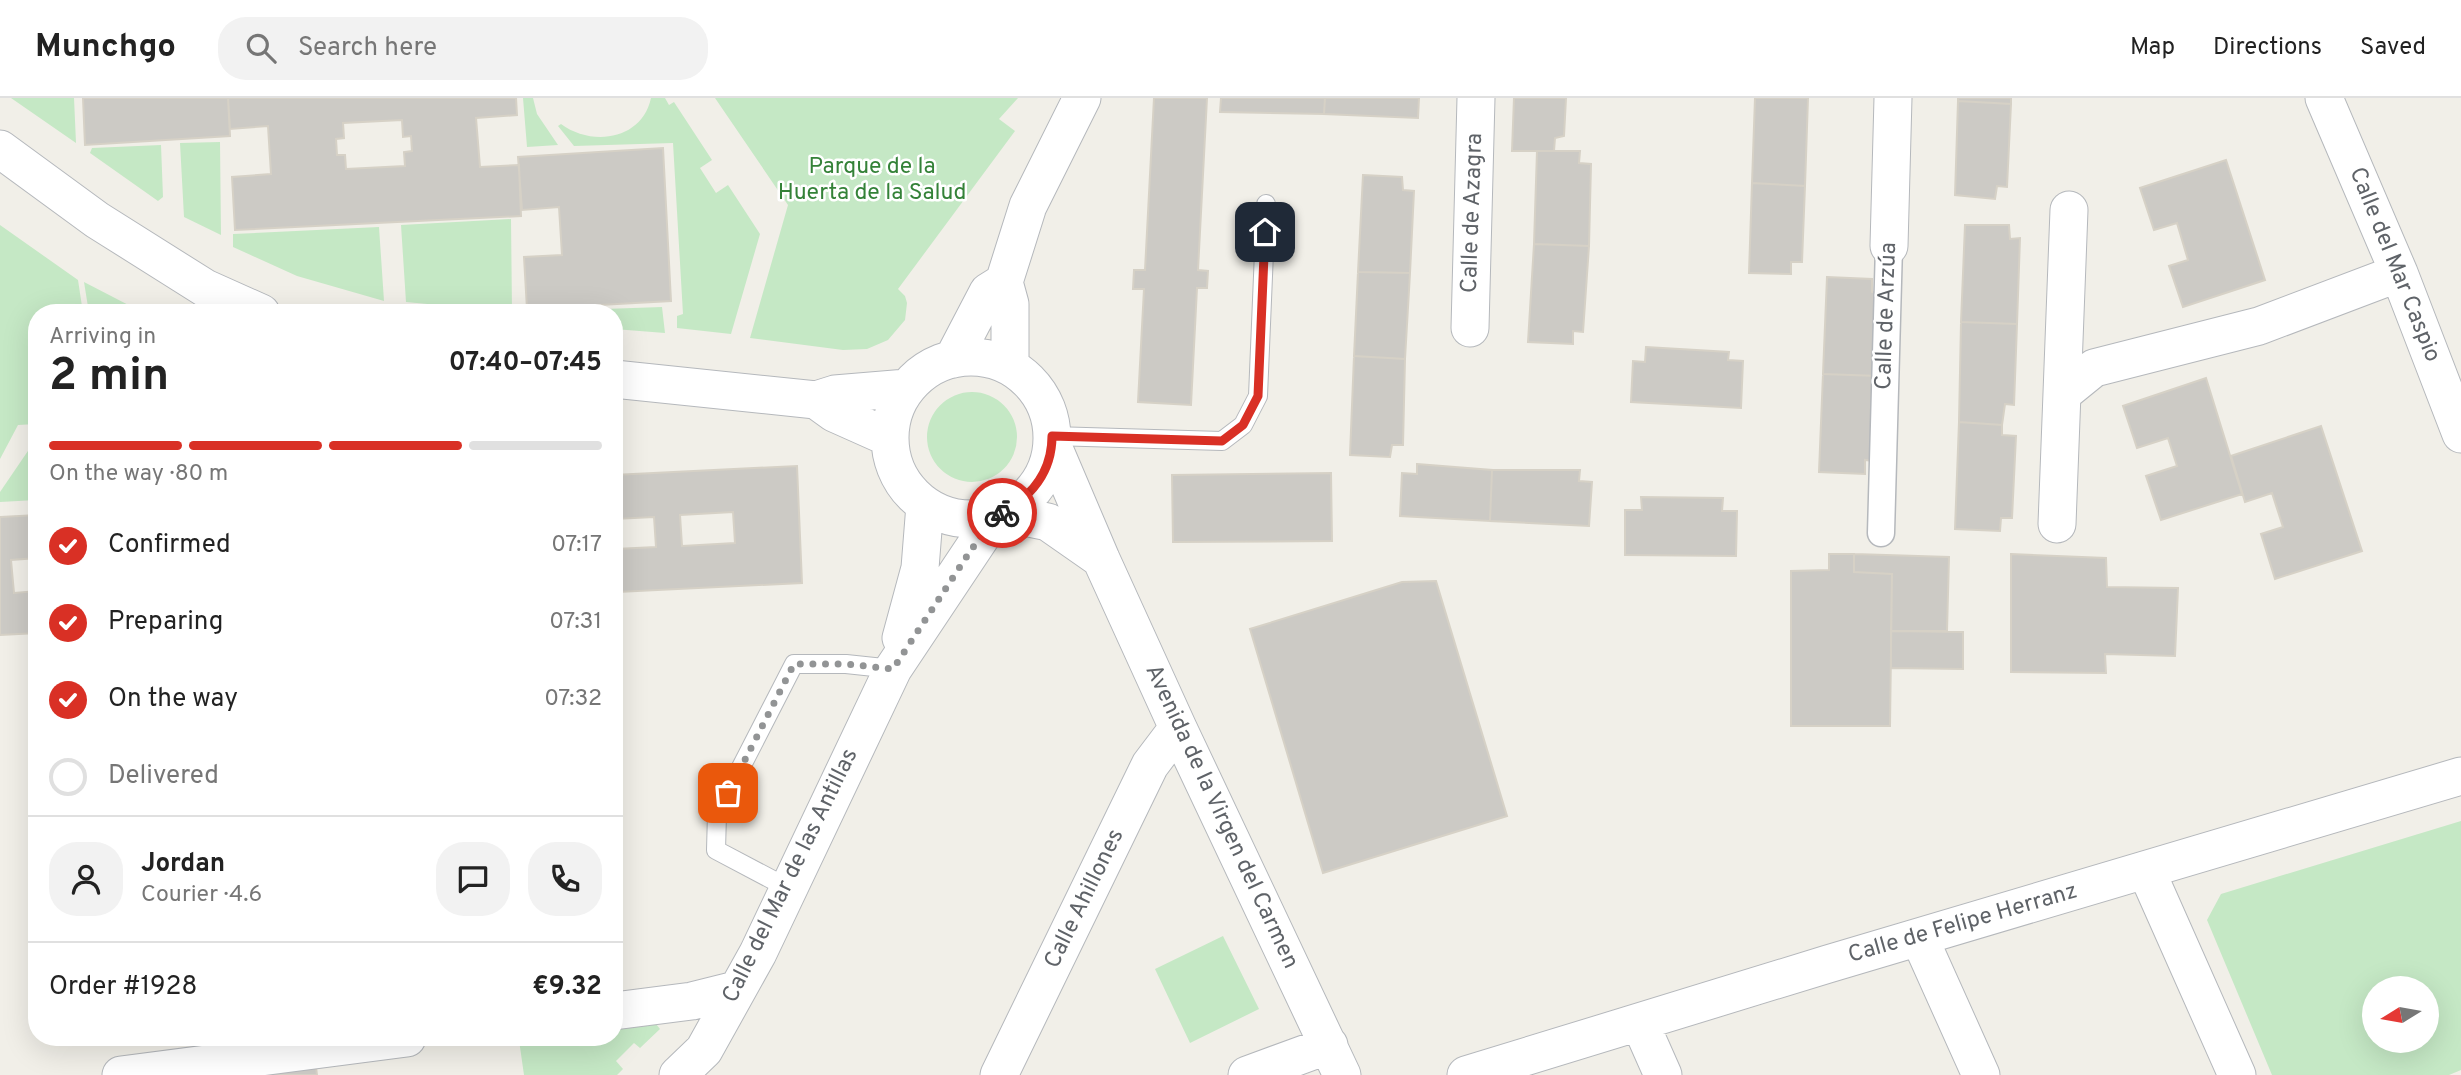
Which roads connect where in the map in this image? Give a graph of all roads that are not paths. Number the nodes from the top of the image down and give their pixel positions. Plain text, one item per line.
1 (1082, 98) edge
2 (1476, 98) edge
3 (1893, 98) edge
4 (2324, 98) edge
5 (0, 149) edge
6 (1266, 204) dead end
7 (2069, 210) dead end
8 (1889, 246) joint
9 (2399, 273) junction
10 (1004, 282) junction
11 (241, 304) edge
12 (1470, 328) dead end
13 (953, 359) junction
14 (1010, 366) junction
15 (623, 380) edge
16 (907, 388) junction
17 (2062, 394) junction
18 (816, 400) junction
19 (2461, 433) edge
20 (890, 439) junction
21 (1052, 440) junction
22 (925, 505) junction
23 (999, 514) junction
24 (2057, 524) dead end
25 (1881, 533) dead end
26 (1101, 559) junction
27 (893, 669) junction
28 (1178, 728) junction
29 (2461, 776) edge
30 (2146, 870) junction
31 (788, 888) junction
32 (1919, 937) junction
33 (736, 990) junction
34 (623, 1010) edge
35 (1640, 1023) junction
36 (345, 1046) edge
37 (1335, 1060) edge
38 (121, 1075) edge
39 (678, 1075) edge
40 (999, 1075) edge
41 (1247, 1075) edge
42 (1466, 1075) edge
43 (1663, 1075) edge
44 (1981, 1075) edge
45 (2237, 1075) edge

1 - 10 street
2 - 12 street, Calle de Azagra
3 - 8 street, Calle de Arzúa
4 - 9 street, Calle del Mar Caspio
5 - 11 street
6 - 21 lane
7 - 17 street
8 - 25 street, Calle de Arzúa
9 - 17 street
9 - 19 street, Calle del Mar Caspio
10 - 13 street
10 - 14 street
13 - 14 street
13 - 16 street
14 - 21 street
15 - 18 street
16 - 18 street
16 - 20 street
17 - 24 street
18 - 20 street
20 - 22 street
21 - 23 street
21 - 26 street, Avenida de la Virgen del Carmen
22 - 23 street
22 - 27 street, Calle del Mar de las Antillas
23 - 26 street
23 - 27 street, Calle del Mar de las Antillas
26 - 28 street, Avenida de la Virgen del Carmen
27 - 31 street, Calle del Mar de las Antillas
27 - 31 lane
28 - 37 street, Avenida de la Virgen del Carmen
28 - 40 street, Calle Ahillones
29 - 30 street, Calle de Felipe Herranz
30 - 32 street, Calle de Felipe Herranz
30 - 45 street
31 - 33 street, Calle del Mar de las Antillas
32 - 35 street, Calle de Felipe Herranz
32 - 44 street
33 - 34 street
33 - 39 street, Calle del Mar de las Antillas
35 - 42 street, Calle de Felipe Herranz
35 - 43 street
36 - 38 street
37 - 41 street

